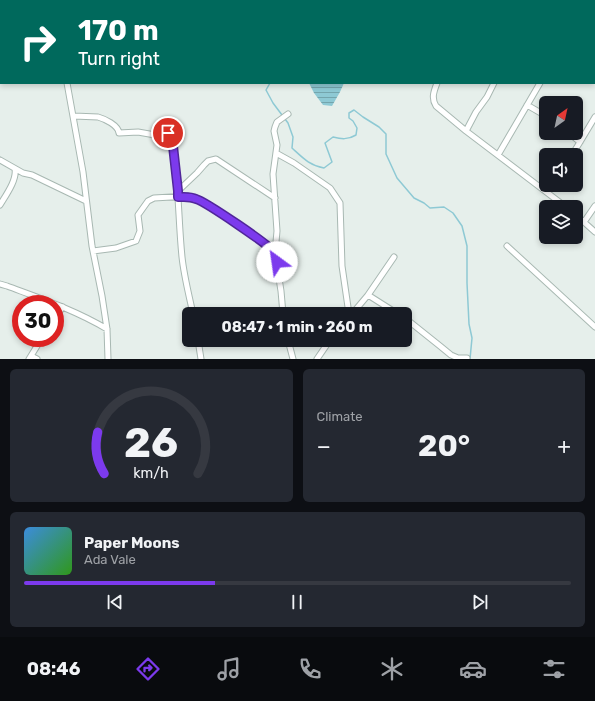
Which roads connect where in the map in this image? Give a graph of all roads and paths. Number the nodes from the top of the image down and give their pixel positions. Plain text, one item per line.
1 (67, 84) edge
2 (437, 84) edge
3 (493, 84) edge
4 (539, 84) edge
5 (527, 105) junction
6 (539, 112) edge
7 (288, 114) dead end
8 (74, 116) junction
9 (595, 117) edge
10 (466, 131) junction
11 (578, 140) edge
12 (580, 142) junction
13 (576, 148) edge
14 (276, 153) junction
15 (498, 154) junction
16 (0, 160) edge
17 (15, 169) junction
18 (539, 186) edge
19 (547, 192) edge
20 (178, 194) junction
21 (275, 198) junction
22 (557, 200) edge
23 (86, 201) junction
24 (0, 205) edge
25 (595, 206) edge
26 (584, 222) joint
27 (595, 232) edge
28 (507, 246) dead end
29 (93, 251) junction
30 (275, 253) junction
31 (394, 257) dead end
32 (0, 284) edge
33 (31, 295) edge
34 (368, 295) junction
35 (64, 307) edge
36 (192, 307) edge
37 (282, 307) edge
38 (348, 307) edge
39 (358, 307) edge
40 (387, 307) edge
41 (412, 324) edge
42 (595, 327) edge
43 (107, 329) junction
44 (36, 347) edge
45 (199, 347) edge
46 (289, 347) edge
47 (325, 347) edge
48 (30, 357) edge
49 (467, 358) dead end
50 (37, 359) edge
51 (108, 359) edge
52 (201, 359) edge
53 (292, 359) edge
54 (317, 359) edge

1 - 8 street
2 - 10 street
3 - 10 street
4 - 5 street
5 - 6 street
5 - 15 street
7 - 14 street
8 - 20 street
8 - 23 street
9 - 12 street
10 - 15 street
11 - 12 street
12 - 13 street
14 - 21 street
14 - 38 street
15 - 18 street
16 - 17 street
17 - 23 street
17 - 24 street
19 - 22 street
20 - 21 street
20 - 29 street
20 - 30 street
20 - 36 street
21 - 30 street
23 - 29 street
25 - 26 street
26 - 27 street
28 - 42 street
29 - 43 street
30 - 37 street
31 - 34 street
32 - 33 street
34 - 39 street
34 - 40 street
35 - 43 street
41 - 49 street
43 - 51 street
44 - 48 street
45 - 52 street
46 - 53 street
47 - 54 street
48 - 50 street

